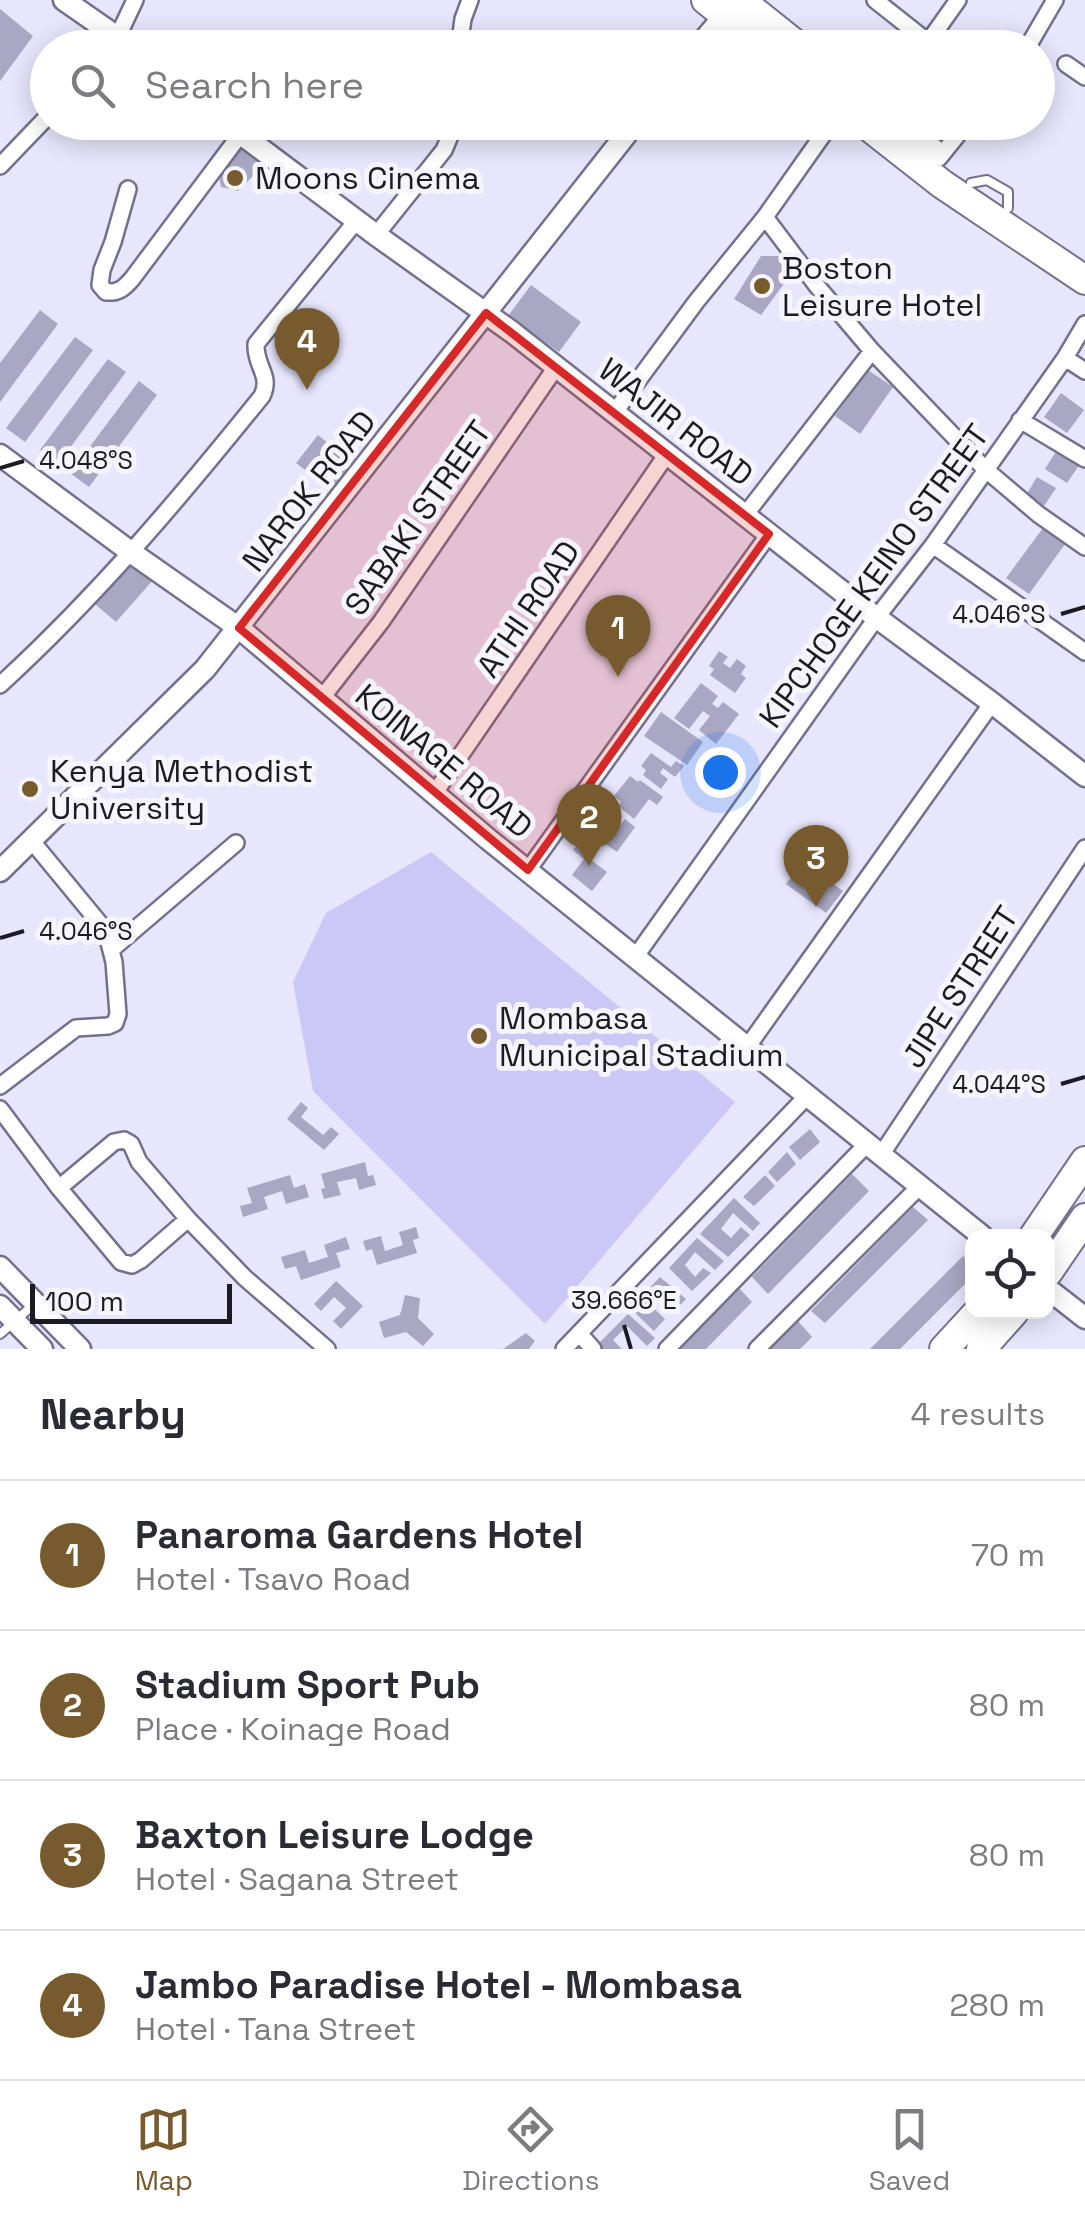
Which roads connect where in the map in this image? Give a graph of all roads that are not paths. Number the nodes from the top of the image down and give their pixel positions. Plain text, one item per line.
1 (64, 0) edge
2 (134, 0) edge
3 (470, 0) edge
4 (875, 0) edge
5 (958, 0) edge
6 (1054, 0) edge
7 (724, 5) edge
8 (102, 30) edge
9 (124, 30) edge
10 (461, 30) edge
11 (708, 30) edge
12 (756, 30) edge
13 (909, 30) edge
14 (937, 30) edge
15 (1037, 30) edge
16 (1066, 64) dead end
17 (1085, 78) edge
18 (30, 135) edge
19 (226, 140) edge
20 (248, 140) edge
21 (448, 140) edge
22 (616, 140) edge
23 (622, 140) edge
24 (819, 140) edge
25 (886, 140) edge
26 (916, 140) edge
27 (954, 140) edge
28 (620, 143) junction
29 (939, 158) junction
30 (0, 166) edge
31 (128, 189) dead end
32 (765, 217) junction
33 (357, 220) junction
34 (376, 235) junction
35 (1085, 273) edge
36 (486, 313) junction
37 (1085, 324) edge
38 (872, 351) junction
39 (1065, 358) junction
40 (556, 367) junction
41 (1085, 371) edge
42 (614, 413) junction
43 (1020, 420) junction
44 (667, 454) junction
45 (0, 455) edge
46 (1085, 460) edge
47 (984, 469) junction
48 (745, 515) junction
49 (769, 534) junction
50 (932, 545) junction
51 (1085, 547) edge
52 (132, 553) junction
53 (878, 616) junction
54 (239, 628) junction
55 (1085, 652) edge
56 (0, 685) edge
57 (321, 699) junction
58 (992, 702) junction
59 (1085, 776) edge
60 (434, 794) junction
61 (32, 840) junction
62 (236, 842) dead end
63 (1085, 848) edge
64 (528, 870) junction
65 (0, 871) edge
66 (112, 949) junction
67 (636, 956) junction
68 (748, 1046) junction
69 (0, 1086) edge
70 (808, 1095) junction
71 (0, 1108) edge
72 (874, 1150) junction
73 (1085, 1161) edge
74 (920, 1186) junction
75 (59, 1188) junction
76 (1085, 1218) edge
77 (188, 1219) junction
78 (973, 1229) edge
79 (1039, 1229) edge
80 (1055, 1265) edge
81 (0, 1267) edge
82 (1055, 1294) edge
83 (36, 1303) junction
84 (1085, 1318) edge
85 (972, 1319) edge
86 (1008, 1319) edge
87 (5, 1320) edge
88 (579, 1333) junction
89 (42, 1349) edge
90 (80, 1349) edge
91 (327, 1349) edge
92 (564, 1349) edge
93 (593, 1349) edge
94 (667, 1349) edge
95 (757, 1349) edge
96 (944, 1349) edge
97 (981, 1349) edge

1 - 8 street
2 - 9 street
3 - 10 street
4 - 13 street
5 - 14 street
6 - 15 street
7 - 11 street
7 - 12 highway
16 - 17 street
18 - 30 street
19 - 31 street
20 - 33 street, WAJIR ROAD
21 - 34 street
22 - 28 lane
23 - 28 street, NAROK ROAD
24 - 32 street
25 - 35 highway
26 - 29 highway
27 - 29 street
28 - 36 street, NAROK ROAD
29 - 35 highway
32 - 38 street
32 - 42 street
33 - 34 street, WAJIR ROAD
33 - 52 street
34 - 36 street, WAJIR ROAD
36 - 40 street, WAJIR ROAD
36 - 54 street, NAROK ROAD
37 - 39 street, KIPCHOGE KEINO STREET
38 - 47 street
38 - 48 street
39 - 41 street
39 - 43 street, KIPCHOGE KEINO STREET
40 - 42 street, WAJIR ROAD
40 - 57 street, SABAKI STREET
42 - 44 street, WAJIR ROAD
43 - 46 street
43 - 47 street, KIPCHOGE KEINO STREET
44 - 48 street, WAJIR ROAD
44 - 60 street, ATHI ROAD
45 - 52 street, KOINAGE ROAD
47 - 50 street, KIPCHOGE KEINO STREET
47 - 51 street
48 - 49 street, WAJIR ROAD
49 - 53 street, WAJIR ROAD
49 - 64 street
50 - 53 street, KIPCHOGE KEINO STREET
50 - 55 street
52 - 54 street, KOINAGE ROAD
52 - 56 street
53 - 58 street, WAJIR ROAD
53 - 67 street, KIPCHOGE KEINO STREET
54 - 57 street, KOINAGE ROAD
54 - 61 street, NAROK ROAD
57 - 60 street, KOINAGE ROAD
58 - 59 street, WAJIR ROAD
58 - 68 street
60 - 64 street, KOINAGE ROAD
61 - 65 street, NAROK ROAD
61 - 66 street
62 - 66 street
63 - 72 street, JIPE STREET
64 - 67 street, KOINAGE ROAD
66 - 69 street
67 - 68 street, KOINAGE ROAD
68 - 70 street, KOINAGE ROAD
70 - 72 street, KOINAGE ROAD
70 - 88 street
71 - 75 street
72 - 74 street, KOINAGE ROAD
72 - 94 street, JIPE STREET
73 - 79 highway
74 - 78 street, KOINAGE ROAD
74 - 95 street
75 - 77 street
75 - 77 street
76 - 80 highway
77 - 91 street
81 - 83 street
82 - 84 street
83 - 87 lane
83 - 90 street
85 - 96 highway
86 - 97 highway
87 - 89 street
88 - 92 street
88 - 93 street

